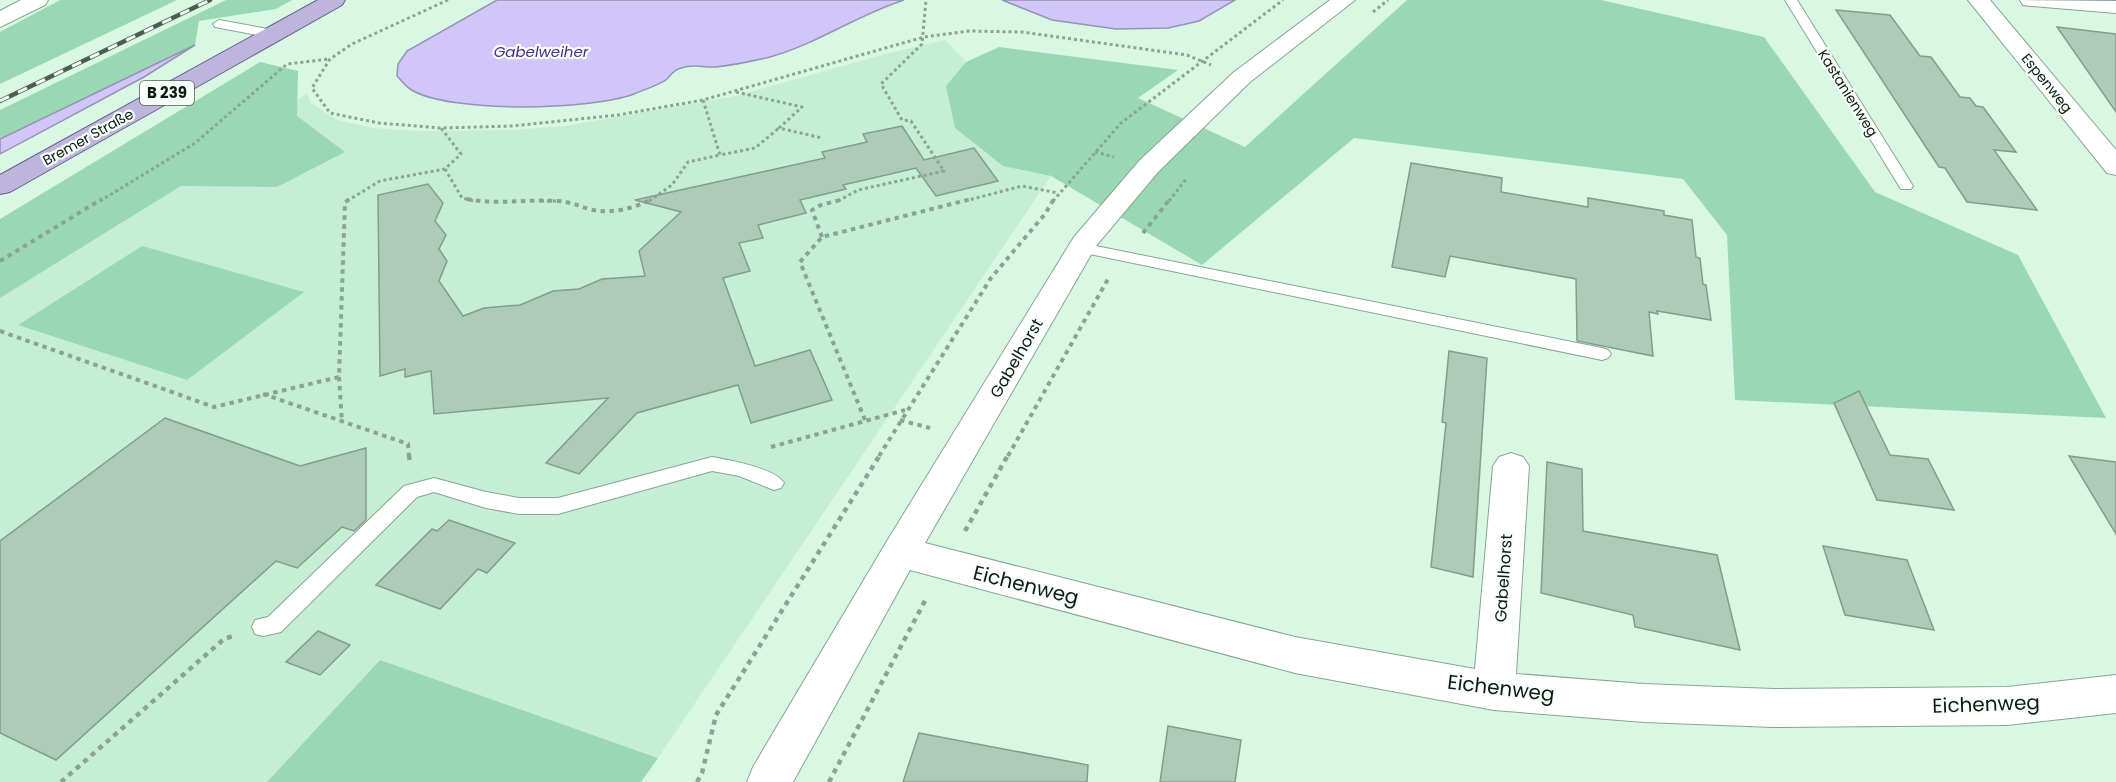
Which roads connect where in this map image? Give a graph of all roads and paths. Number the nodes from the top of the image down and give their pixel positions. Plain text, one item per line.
1 (37, 0) edge
2 (334, 0) edge
3 (448, 0) edge
4 (926, 0) edge
5 (1283, 0) edge
6 (1344, 0) edge
7 (1388, 0) edge
8 (1791, 0) edge
9 (1979, 0) edge
10 (2031, 0) edge
11 (2116, 7) edge
12 (1369, 15) dead end
13 (0, 20) edge
14 (219, 24) dead end
15 (273, 34) junction
16 (924, 37) junction
17 (330, 59) junction
18 (1200, 61) junction
19 (1242, 77) junction
20 (735, 92) junction
21 (703, 100) junction
22 (440, 128) junction
23 (779, 128) junction
24 (822, 138) dead end
25 (720, 155) junction
26 (2116, 167) edge
27 (445, 169) junction
28 (1194, 170) dead end
29 (0, 186) edge
30 (1906, 186) dead end
31 (1058, 193) junction
32 (822, 237) junction
33 (1081, 248) junction
34 (1123, 256) junction
35 (0, 261) edge
36 (0, 332) edge
37 (1602, 354) dead end
38 (339, 377) junction
39 (262, 394) junction
40 (906, 410) junction
41 (865, 420) junction
42 (342, 422) junction
43 (712, 464) junction
44 (1511, 466) dead end
45 (774, 483) dead end
46 (434, 485) junction
47 (900, 552) junction
48 (945, 564) junction
49 (263, 627) joint
50 (1494, 690) junction
51 (2116, 694) edge
52 (61, 782) edge
53 (697, 782) edge
54 (770, 782) edge
55 (829, 782) edge

1 - 13 street
2 - 15 main road, Bremer Straße / B 239
3 - 17 path
4 - 16 path
5 - 18 path
6 - 19 street, Gabelhorst
7 - 12 path
8 - 30 lane, Kastanienweg
9 - 26 street, Espenweg
10 - 11 street
14 - 15 lane
15 - 29 main road, Bremer Straße / B 239
16 - 18 path
16 - 20 path
16 - 32 path
17 - 22 path
17 - 35 path
18 - 19 path
18 - 31 path
19 - 33 street, Gabelhorst
20 - 21 path
20 - 23 path
21 - 22 path
21 - 25 path
22 - 27 path
23 - 24 path
23 - 25 path
25 - 27 path
27 - 38 path
28 - 34 path
31 - 32 path
31 - 40 path
32 - 41 path
33 - 34 lane
33 - 47 street, Gabelhorst
34 - 37 lane
34 - 48 path
36 - 39 path
38 - 39 path
38 - 42 path
39 - 42 path
40 - 41 path
40 - 53 path
41 - 43 path
42 - 46 path
43 - 45 lane
43 - 46 lane
44 - 50 street, Gabelhorst
46 - 49 lane
47 - 48 street, Eichenweg
47 - 54 street, Gabelhorst
48 - 50 street, Eichenweg
48 - 55 path
49 - 52 path
50 - 51 street, Eichenweg

